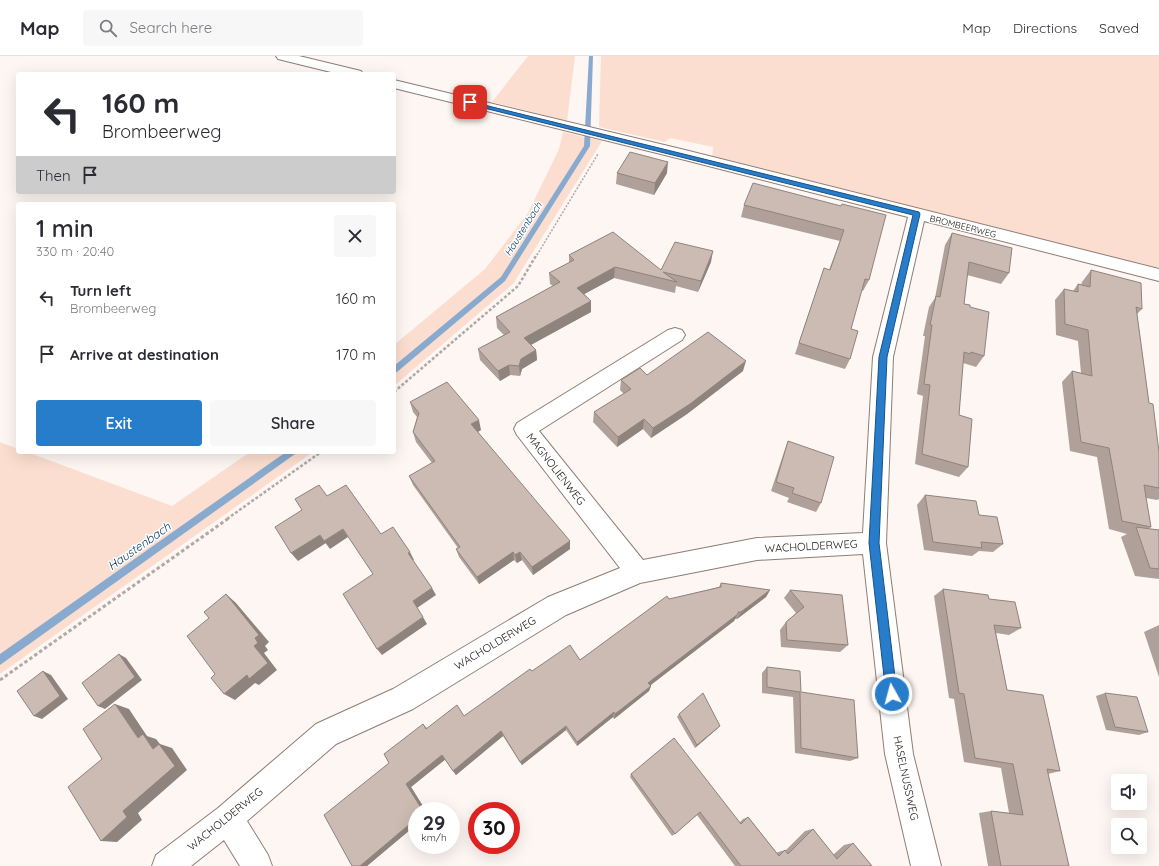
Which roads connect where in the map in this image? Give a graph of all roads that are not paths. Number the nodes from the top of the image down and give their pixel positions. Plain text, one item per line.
1 (283, 56) edge
2 (348, 72) edge
3 (396, 84) edge
4 (917, 214) junction
5 (1157, 275) edge
6 (1159, 294) edge
7 (675, 335) dead end
8 (874, 543) junction
9 (638, 572) junction
10 (228, 818) junction
11 (167, 866) edge
12 (257, 866) edge
13 (926, 866) edge

1 - 2 street
3 - 4 street, BROMBEERWEG
4 - 5 street, BROMBEERWEG
4 - 8 street, HASELNUSSWEG
5 - 6 street
7 - 9 street, MAGNOLIENWEG
8 - 9 street, WACHOLDERWEG
8 - 13 street, HASELNUSSWEG
9 - 10 street, WACHOLDERWEG
10 - 11 street, WACHOLDERWEG
10 - 12 street

